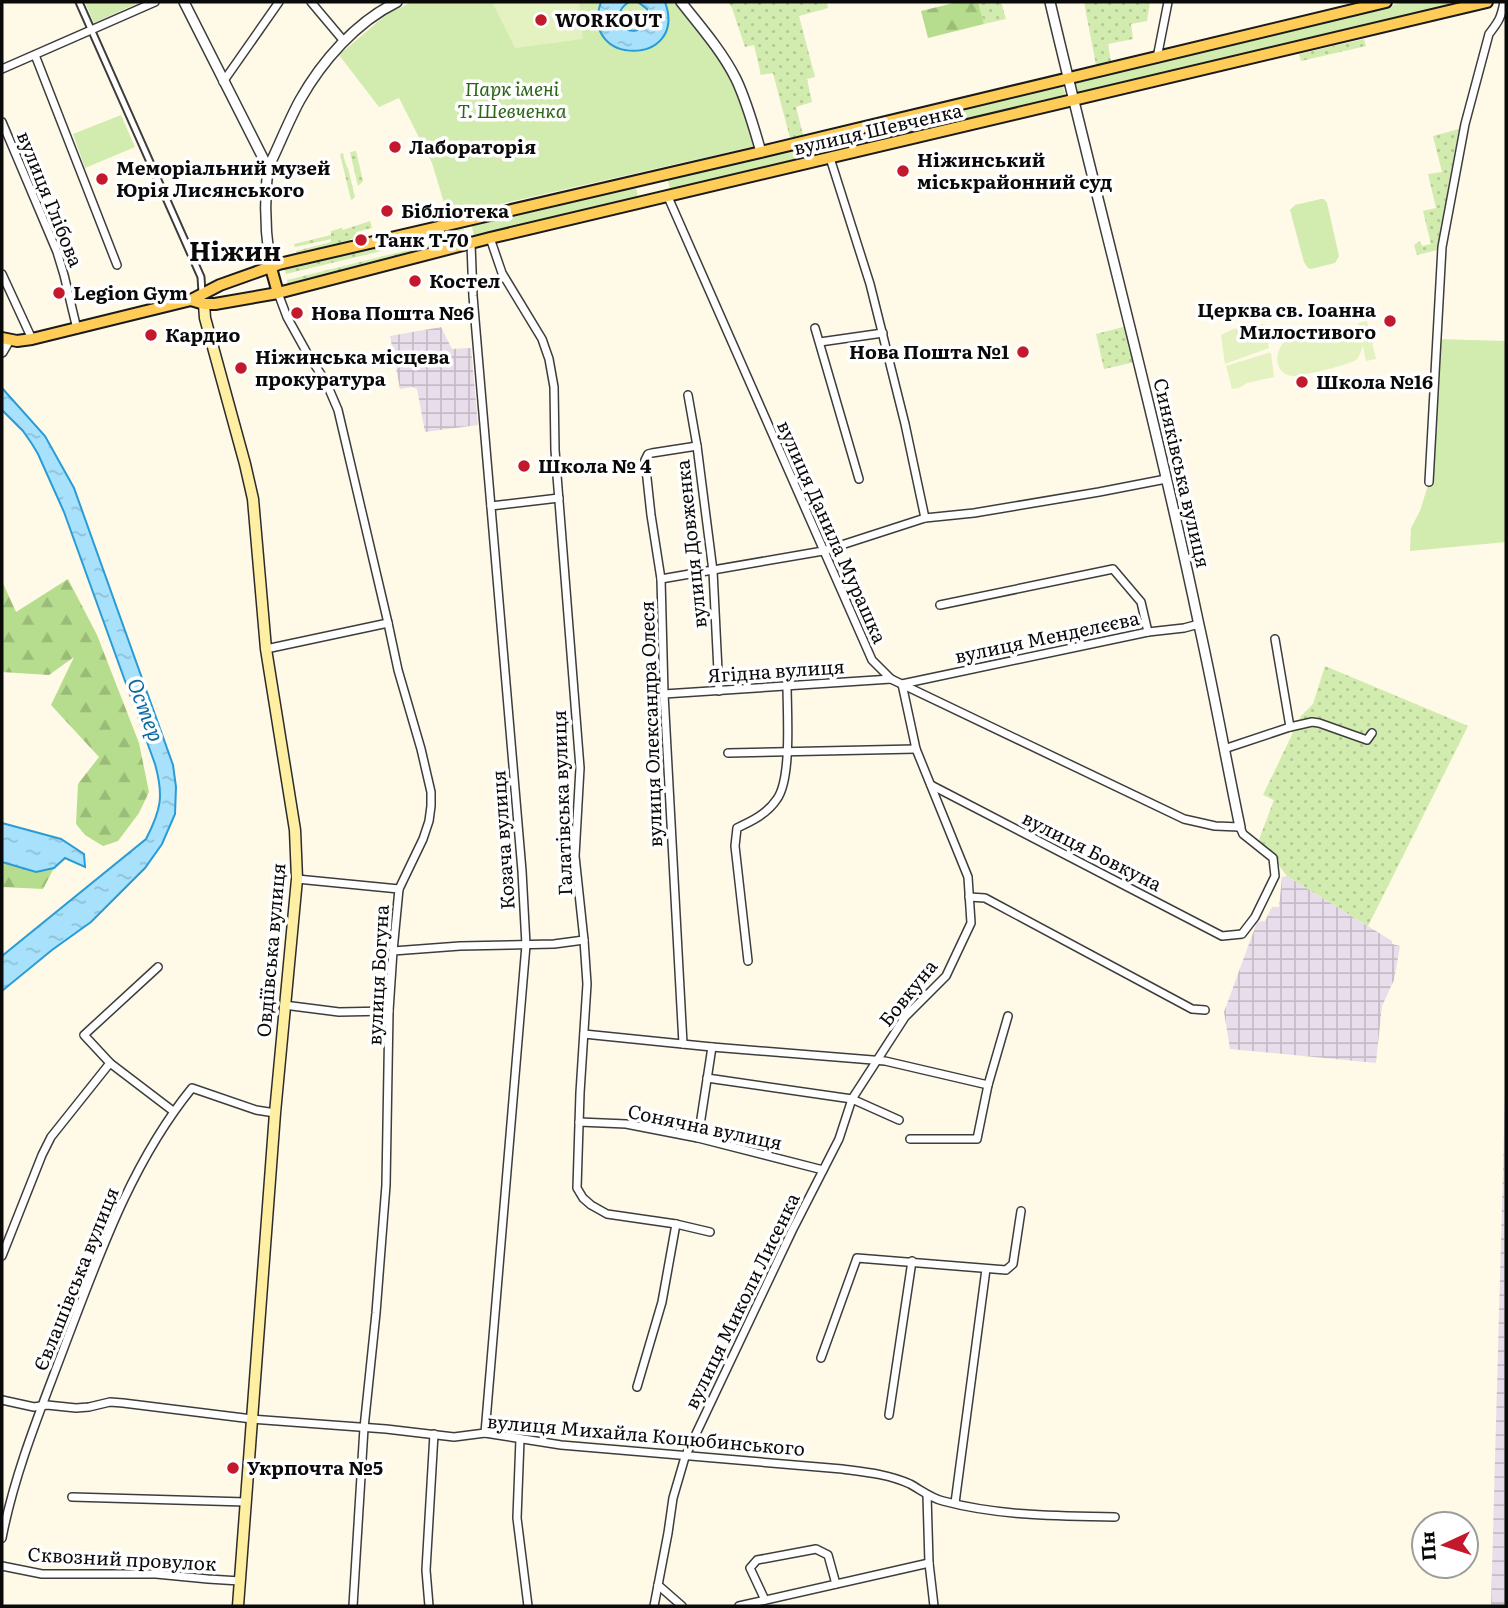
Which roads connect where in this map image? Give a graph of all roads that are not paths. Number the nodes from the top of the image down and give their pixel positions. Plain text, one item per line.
1 (79, 2) edge
2 (155, 2) edge
3 (184, 2) edge
4 (279, 2) edge
5 (311, 2) edge
6 (397, 2) edge
7 (681, 2) edge
8 (1050, 2) edge
9 (1168, 2) edge
10 (1386, 2) edge
11 (1487, 2) edge
12 (1498, 2) edge
13 (1504, 2) edge
14 (1501, 15) junction
15 (91, 30) junction
16 (343, 40) junction
17 (35, 55) junction
18 (1157, 58) junction
19 (2, 69) edge
20 (1068, 79) junction
21 (223, 82) junction
22 (1073, 100) junction
23 (2, 122) edge
24 (761, 152) junction
25 (831, 158) junction
26 (268, 168) junction
27 (663, 175) junction
28 (668, 197) junction
29 (466, 220) junction
30 (490, 239) junction
31 (471, 244) junction
32 (117, 265) dead end
33 (271, 268) junction
34 (2, 274) edge
35 (278, 293) junction
36 (203, 299) junction
37 (815, 328) dead end
38 (77, 329) junction
39 (883, 333) junction
40 (6, 339) edge
41 (28, 340) junction
42 (820, 342) junction
43 (2, 352) edge
44 (688, 395) dead end
45 (696, 446) junction
46 (859, 479) dead end
47 (1166, 479) junction
48 (1429, 482) dead end
49 (559, 498) junction
50 (491, 506) junction
51 (925, 518) junction
52 (822, 551) junction
53 (713, 570) junction
54 (661, 579) junction
55 (940, 605) dead end
56 (388, 623) junction
57 (1199, 624) junction
58 (1148, 632) junction
59 (1275, 639) dead end
60 (266, 649) junction
61 (891, 679) junction
62 (902, 684) junction
63 (787, 685) junction
64 (719, 691) junction
65 (664, 694) junction
66 (1290, 727) junction
67 (1372, 733) dead end
68 (916, 749) junction
69 (1224, 750) junction
70 (787, 752) junction
71 (727, 753) dead end
72 (930, 785) junction
73 (1240, 827) junction
74 (297, 879) junction
75 (399, 889) junction
76 (969, 897) junction
77 (584, 940) junction
78 (526, 945) junction
79 (393, 951) junction
80 (747, 961) dead end
81 (158, 967) dead end
82 (284, 1005) junction
83 (1205, 1010) dead end
84 (389, 1011) junction
85 (1009, 1016) dead end
86 (584, 1034) junction
87 (683, 1044) junction
88 (712, 1047) junction
89 (877, 1061) junction
90 (110, 1063) junction
91 (707, 1078) junction
92 (988, 1085) junction
93 (852, 1099) junction
94 (173, 1111) junction
95 (275, 1112) junction
96 (899, 1119) dead end
97 (579, 1122) junction
98 (698, 1138) junction
99 (909, 1139) dead end
100 (823, 1170) junction
101 (1021, 1211) dead end
102 (676, 1224) junction
103 (710, 1232) dead end
104 (2, 1256) edge
105 (912, 1261) junction
106 (986, 1269) junction
107 (821, 1358) dead end
108 (637, 1387) dead end
109 (2, 1400) edge
110 (42, 1405) junction
111 (889, 1415) dead end
112 (252, 1419) junction
113 (364, 1428) junction
114 (485, 1433) junction
115 (434, 1434) junction
116 (520, 1439) junction
117 (685, 1457) junction
118 (927, 1495) junction
119 (72, 1497) dead end
120 (246, 1502) junction
121 (955, 1503) junction
122 (1115, 1517) dead end
123 (2, 1538) edge
124 (929, 1563) junction
125 (2, 1566) edge
126 (240, 1581) junction
127 (836, 1584) junction
128 (658, 1585) junction
129 (765, 1600) junction
130 (238, 1606) edge
131 (353, 1606) edge
132 (429, 1606) edge
133 (528, 1606) edge
134 (654, 1606) edge
135 (682, 1606) edge
136 (739, 1606) edge
137 (934, 1606) edge

1 - 15 street
2 - 15 street
3 - 21 street
4 - 21 street
5 - 16 street
6 - 16 street
7 - 24 street
8 - 20 street, Синяківська вулиця
9 - 18 street
10 - 18 main road, вулиця Шевченка
11 - 22 main road, вулиця Шевченка
12 - 14 street
13 - 14 street
14 - 48 street
15 - 17 street
15 - 36 street
16 - 26 street
17 - 19 street
17 - 32 street
18 - 20 main road, вулиця Шевченка
20 - 22 street, Синяківська вулиця
20 - 24 main road, вулиця Шевченка
21 - 26 street
22 - 25 main road, вулиця Шевченка
22 - 47 street, Синяківська вулиця
23 - 38 street, вулиця Глібова
24 - 27 main road, вулиця Шевченка
25 - 28 main road, вулиця Шевченка
25 - 39 street
26 - 33 street
27 - 28 main road
27 - 29 main road, вулиця Шевченка
28 - 30 main road, вулиця Шевченка
28 - 52 street, вулиця Данила Мурашка
29 - 31 main road
29 - 33 main road, вулиця Шевченка
30 - 31 main road, вулиця Шевченка
30 - 49 street, Галатівська вулиця
31 - 35 main road, вулиця Шевченка
31 - 50 street, Козача вулиця
33 - 35 main road
33 - 36 main road, вулиця Шевченка
34 - 41 street
35 - 36 main road, вулиця Шевченка
35 - 56 street, вулиця Богуна
36 - 38 main road
36 - 60 main road, Овдіївська вулиця
37 - 42 street
38 - 41 main road
39 - 42 street
39 - 51 street
40 - 41 main road
40 - 43 street
42 - 46 street
44 - 45 street, вулиця Довженка
45 - 53 street, вулиця Довженка
45 - 54 street, вулиця Олександра Олеся
47 - 51 street
47 - 57 street, Синяківська вулиця
49 - 50 street
49 - 77 street, Галатівська вулиця
50 - 78 street, Козача вулиця
51 - 52 street
52 - 53 street
52 - 61 street, вулиця Данила Мурашка
53 - 54 street
53 - 64 street, вулиця Довженка
54 - 65 street, вулиця Олександра Олеся
55 - 58 street
56 - 60 street
56 - 75 street, вулиця Богуна
57 - 58 street, вулиця Менделєєва
57 - 69 street, Синяківська вулиця
58 - 62 street, вулиця Менделєєва
59 - 66 street
60 - 74 main road, Овдіївська вулиця
61 - 62 street, вулиця Данила Мурашка
61 - 63 street, Ягідна вулиця
62 - 68 street, Бовкуна
62 - 73 street, вулиця Данила Мурашка
63 - 64 street, Ягідна вулиця
63 - 70 street
64 - 65 street, Ягідна вулиця
65 - 87 street, вулиця Олександра Олеся
66 - 67 street
66 - 69 street
68 - 70 street
68 - 72 street, Бовкуна
69 - 73 street, Синяківська вулиця
70 - 71 street
70 - 80 street
72 - 73 street, вулиця Бовкуна
72 - 76 street, Бовкуна
74 - 75 street
74 - 82 main road, Овдіївська вулиця
75 - 79 street, вулиця Богуна
76 - 83 street
76 - 89 street, Бовкуна
77 - 78 street
77 - 86 street, Галатівська вулиця
78 - 79 street
78 - 114 street, Козача вулиця
79 - 84 street, вулиця Богуна
81 - 90 street
82 - 84 street
82 - 95 main road, Овдіївська вулиця
84 - 113 street, вулиця Богуна
85 - 92 street
86 - 87 street
86 - 97 street, Галатівська вулиця
87 - 88 street
88 - 89 street
88 - 91 street
89 - 92 street
89 - 93 street, вулиця Миколи Лисенка
90 - 94 street
90 - 104 street
91 - 93 street
91 - 98 street
92 - 99 street
93 - 96 street
93 - 100 street, вулиця Миколи Лисенка
94 - 95 street, Євлашівська вулиця
94 - 110 street, Євлашівська вулиця
95 - 112 main road, Овдіївська вулиця
97 - 98 street, Сонячна вулиця
97 - 102 street, Галатівська вулиця
98 - 100 street, Сонячна вулиця
100 - 117 street, вулиця Миколи Лисенка
101 - 106 street
102 - 103 street, Галатівська вулиця
102 - 108 street
105 - 106 street
105 - 107 street
105 - 111 street
106 - 121 street
109 - 110 street, вулиця Михайла Коцюбинського
110 - 112 street, вулиця Михайла Коцюбинського
110 - 123 street, Євлашівська вулиця
112 - 113 street, вулиця Михайла Коцюбинського
112 - 120 main road, Овдіївська вулиця
113 - 115 street, вулиця Михайла Коцюбинського
113 - 131 street, вулиця Богуна
114 - 115 street, вулиця Михайла Коцюбинського
114 - 116 street, вулиця Михайла Коцюбинського
115 - 132 street
116 - 117 street, вулиця Михайла Коцюбинського
116 - 133 street
117 - 118 street, вулиця Михайла Коцюбинського
117 - 128 street, вулиця Миколи Лисенка
118 - 121 street, вулиця Михайла Коцюбинського
118 - 124 street
119 - 120 street
120 - 126 main road, Овдіївська вулиця
121 - 122 street, вулиця Михайла Коцюбинського
124 - 127 street
124 - 137 street
125 - 126 street, Сквозний провулок
126 - 130 main road, Овдіївська вулиця
127 - 129 street
127 - 129 street
128 - 134 street, вулиця Миколи Лисенка
128 - 135 street
129 - 136 street

